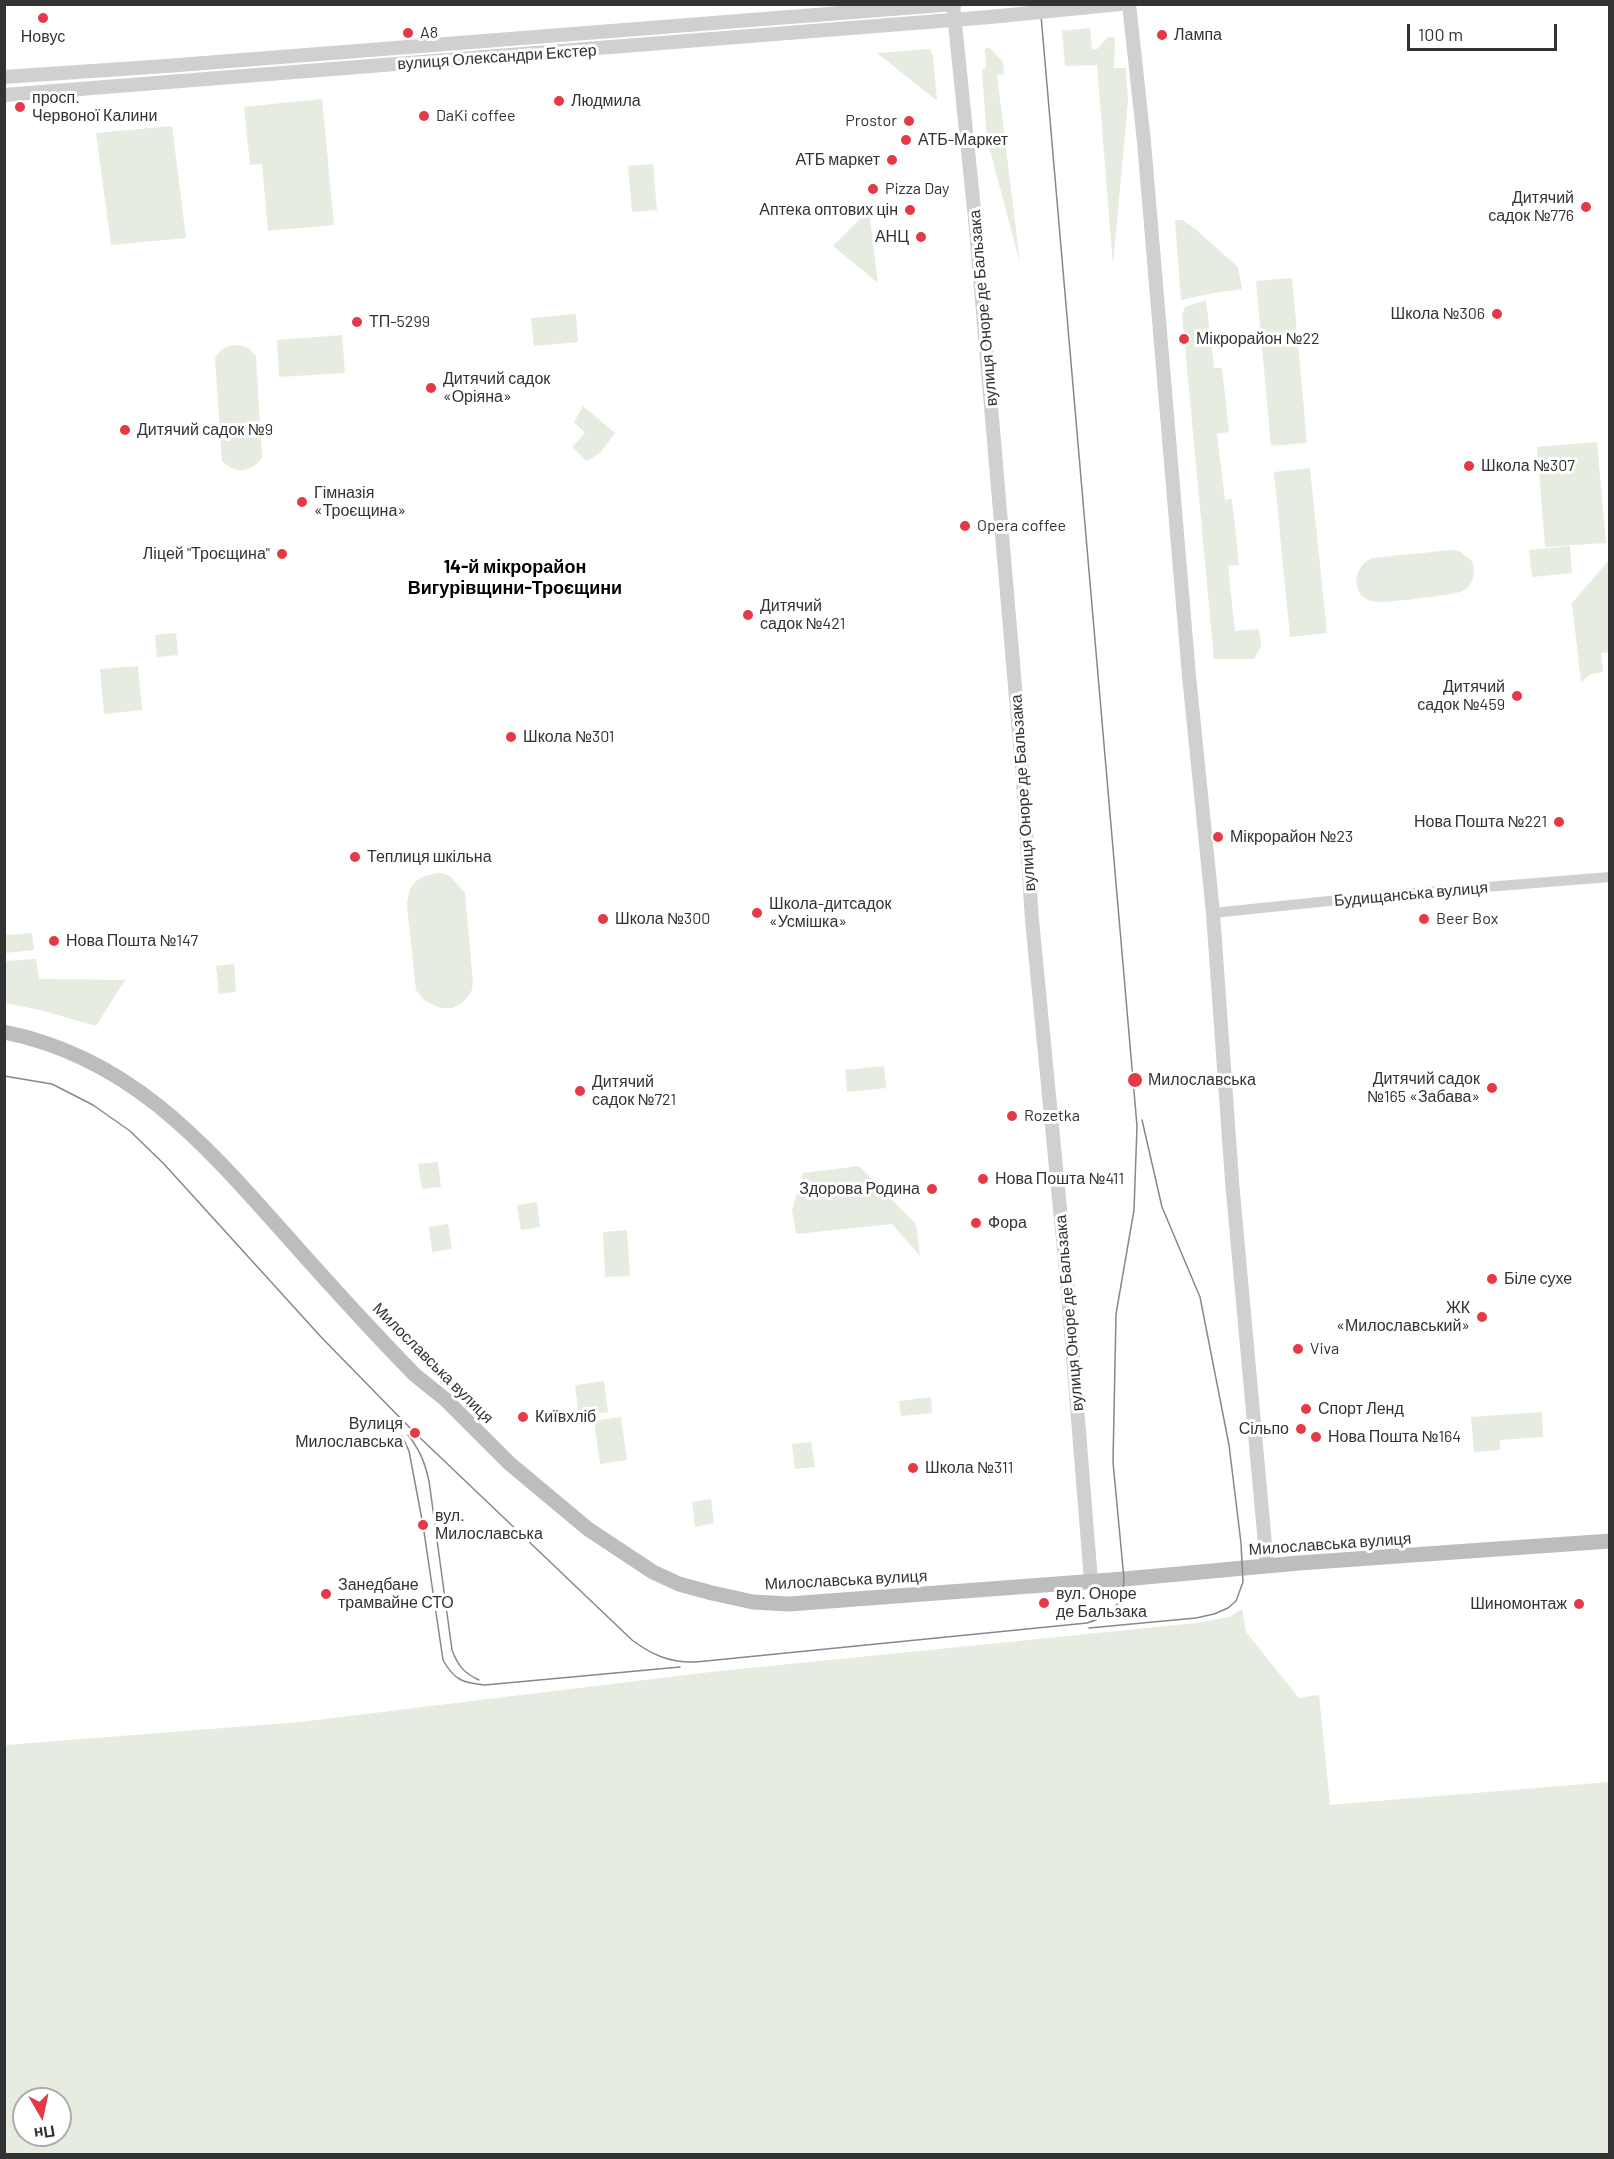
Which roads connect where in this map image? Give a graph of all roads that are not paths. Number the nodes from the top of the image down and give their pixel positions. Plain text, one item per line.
1 (1120, 4) edge
2 (1129, 4) edge
3 (954, 5) edge
4 (955, 21) junction
5 (4, 77) edge
6 (4, 95) edge
7 (1610, 877) edge
8 (1214, 913) junction
9 (4, 1032) edge
10 (1610, 1541) edge
11 (1267, 1566) junction
12 (1091, 1581) junction

1 - 4 street, вулиця Олександри Екстер, bridge
2 - 8 street
3 - 4 street, вулиця Оноре де Бальзака
3 - 5 street, вулиця Олександри Екстер
4 - 6 street, вулиця Олександри Екстер
4 - 12 street, вулиця Оноре де Бальзака
7 - 8 street, Будищанська вулиця
8 - 11 street
9 - 12 main road, Милославська вулиця
10 - 11 main road, Милославська вулиця
11 - 12 main road, Милославська вулиця

